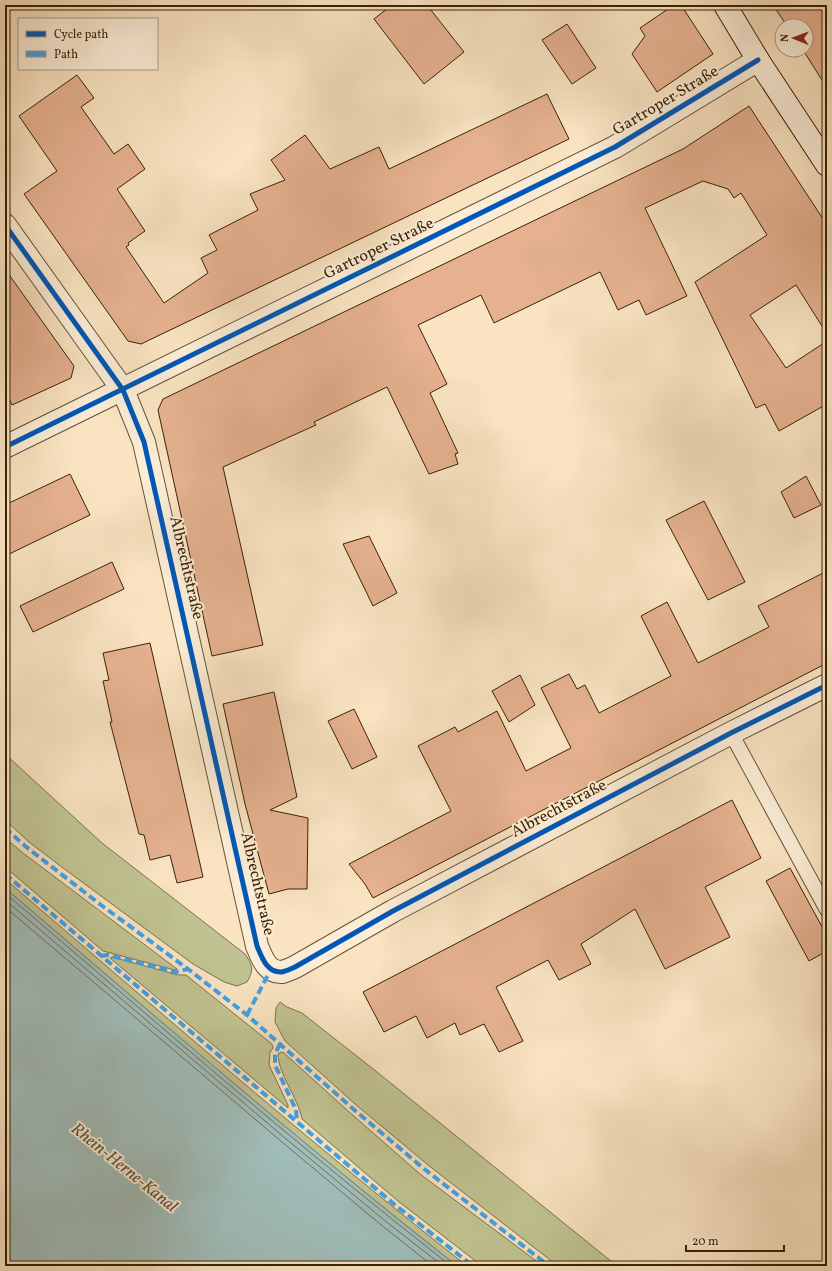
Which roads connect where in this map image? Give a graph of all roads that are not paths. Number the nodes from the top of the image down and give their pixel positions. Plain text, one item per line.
1 (725, 5) edge
2 (758, 60) junction
3 (827, 165) edge
4 (5, 225) edge
5 (123, 390) junction
6 (5, 447) edge
7 (827, 685) edge
8 (731, 733) junction
9 (827, 910) edge

1 - 2 street
2 - 3 street
2 - 5 street, Gartroper Straße
4 - 5 street, Albrechtstraße
5 - 6 street, Gartroper Straße
5 - 8 street, Albrechtstraße
7 - 8 street, Albrechtstraße
8 - 9 lane

